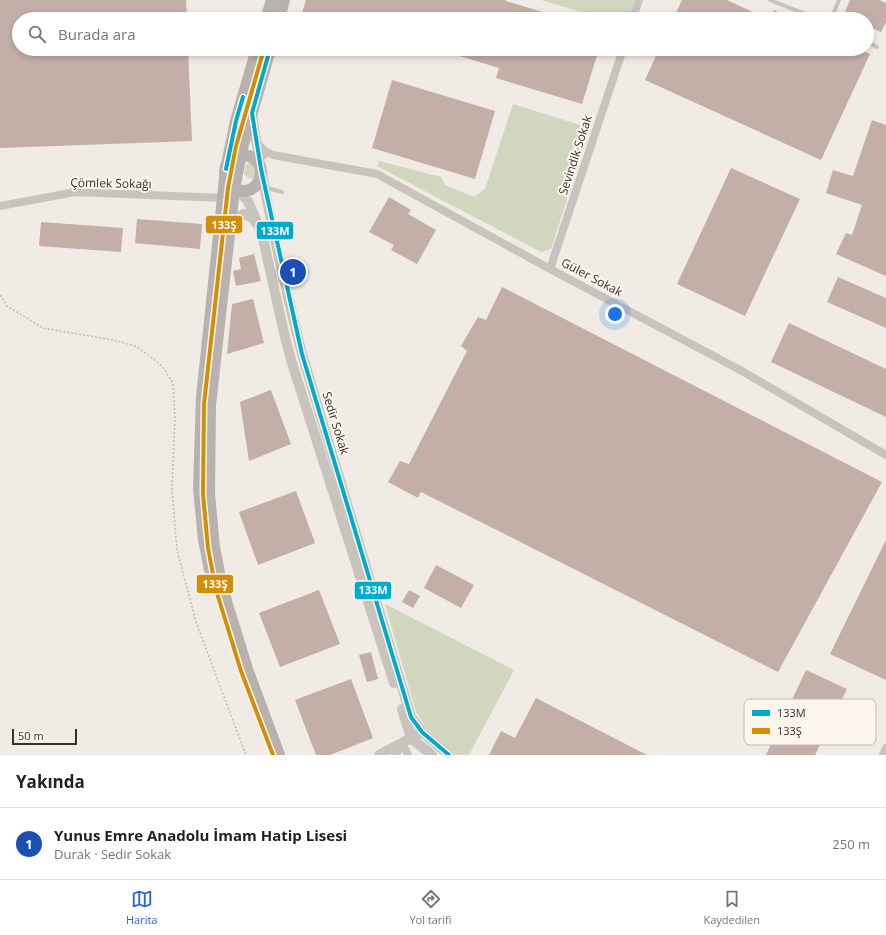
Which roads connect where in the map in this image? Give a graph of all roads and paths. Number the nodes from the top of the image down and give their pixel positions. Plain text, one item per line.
1 (272, 0) edge
2 (284, 0) edge
3 (638, 0) edge
4 (770, 0) edge
5 (839, 0) edge
6 (268, 12) edge
7 (281, 12) edge
8 (634, 12) edge
9 (800, 12) edge
10 (834, 12) edge
11 (874, 46) edge
12 (877, 47) dead end
13 (255, 56) edge
14 (268, 56) edge
15 (620, 56) edge
16 (252, 113) junction
17 (256, 139) junction
18 (258, 155) junction
19 (273, 155) junction
20 (242, 156) junction
21 (226, 169) junction
22 (260, 169) junction
23 (264, 187) junction
24 (241, 191) junction
25 (282, 192) dead end
26 (227, 200) junction
27 (0, 206) edge
28 (262, 234) junction
29 (228, 236) junction
30 (550, 269) junction
31 (0, 295) edge
32 (886, 455) edge
33 (422, 732) junction
34 (407, 740) junction
35 (886, 748) edge
36 (246, 755) edge
37 (272, 755) edge
38 (279, 755) edge
39 (379, 755) edge
40 (396, 755) edge
41 (408, 755) edge
42 (432, 755) edge
43 (449, 755) edge
44 (883, 755) edge

1 - 6 main road
2 - 7 main road
3 - 8 street
4 - 9 lane
5 - 10 lane
11 - 12 lane
13 - 21 main road
14 - 16 main road
15 - 30 street, Sevindik Sokak
16 - 17 street, Sedir Sokak
16 - 20 main road
17 - 18 street, Sedir Sokak
17 - 19 street
18 - 19 street, Güler Sokak
18 - 20 street, Güler Sokak
18 - 22 street, Sedir Sokak
19 - 22 street
19 - 30 street, Güler Sokak
20 - 21 main road
20 - 22 main road
20 - 24 main road
21 - 24 main road
21 - 26 main road
22 - 23 street, Sedir Sokak
22 - 24 main road
23 - 24 lane
23 - 25 lane
23 - 33 street, Sedir Sokak
24 - 26 main road
24 - 28 street
26 - 27 street, Çömlek Sokağı
26 - 29 main road
26 - 37 main road
28 - 29 street
28 - 34 street
29 - 38 main road
30 - 32 street, Güler Sokak
31 - 36 path
33 - 34 street
33 - 43 street, Sedir Sokak
34 - 39 street
34 - 40 street
34 - 41 street
34 - 42 street
35 - 44 street

